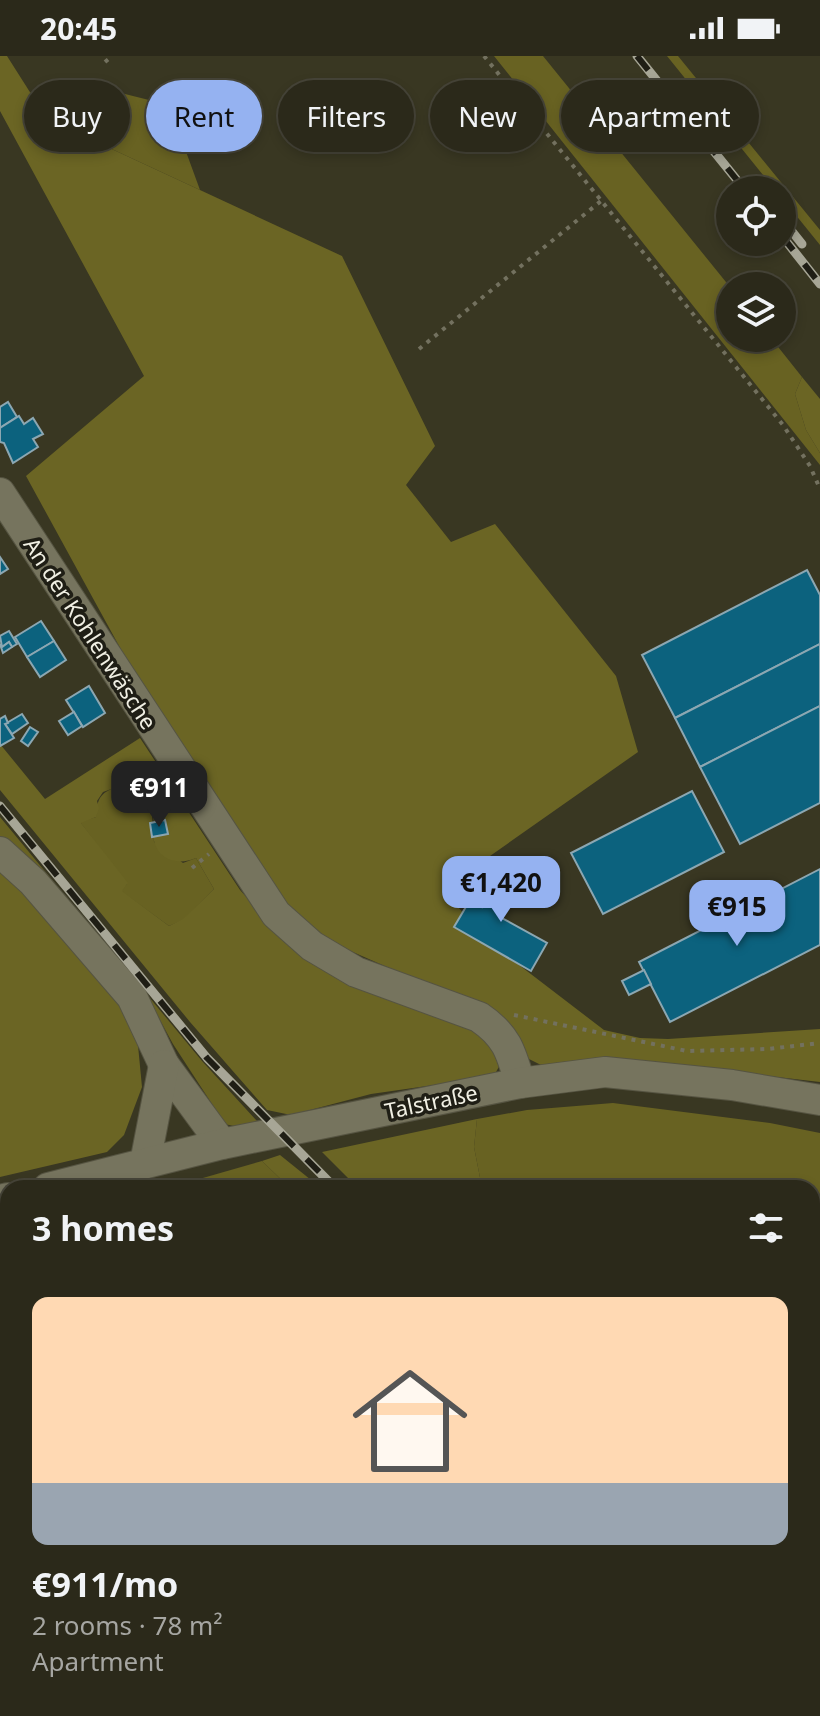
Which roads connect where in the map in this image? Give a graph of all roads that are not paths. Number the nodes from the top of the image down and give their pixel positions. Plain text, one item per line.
1 (0, 493) edge
2 (0, 852) edge
3 (164, 1065) junction
4 (520, 1083) junction
5 (820, 1100) edge
6 (222, 1144) junction
7 (145, 1163) junction
8 (79, 1180) edge

1 - 4 street, An der Kohlenwäsche
2 - 3 street
3 - 6 street
3 - 7 street
4 - 5 street, Talstraße
4 - 6 street, Talstraße
6 - 7 street, Talstraße
7 - 8 street, Talstraße

